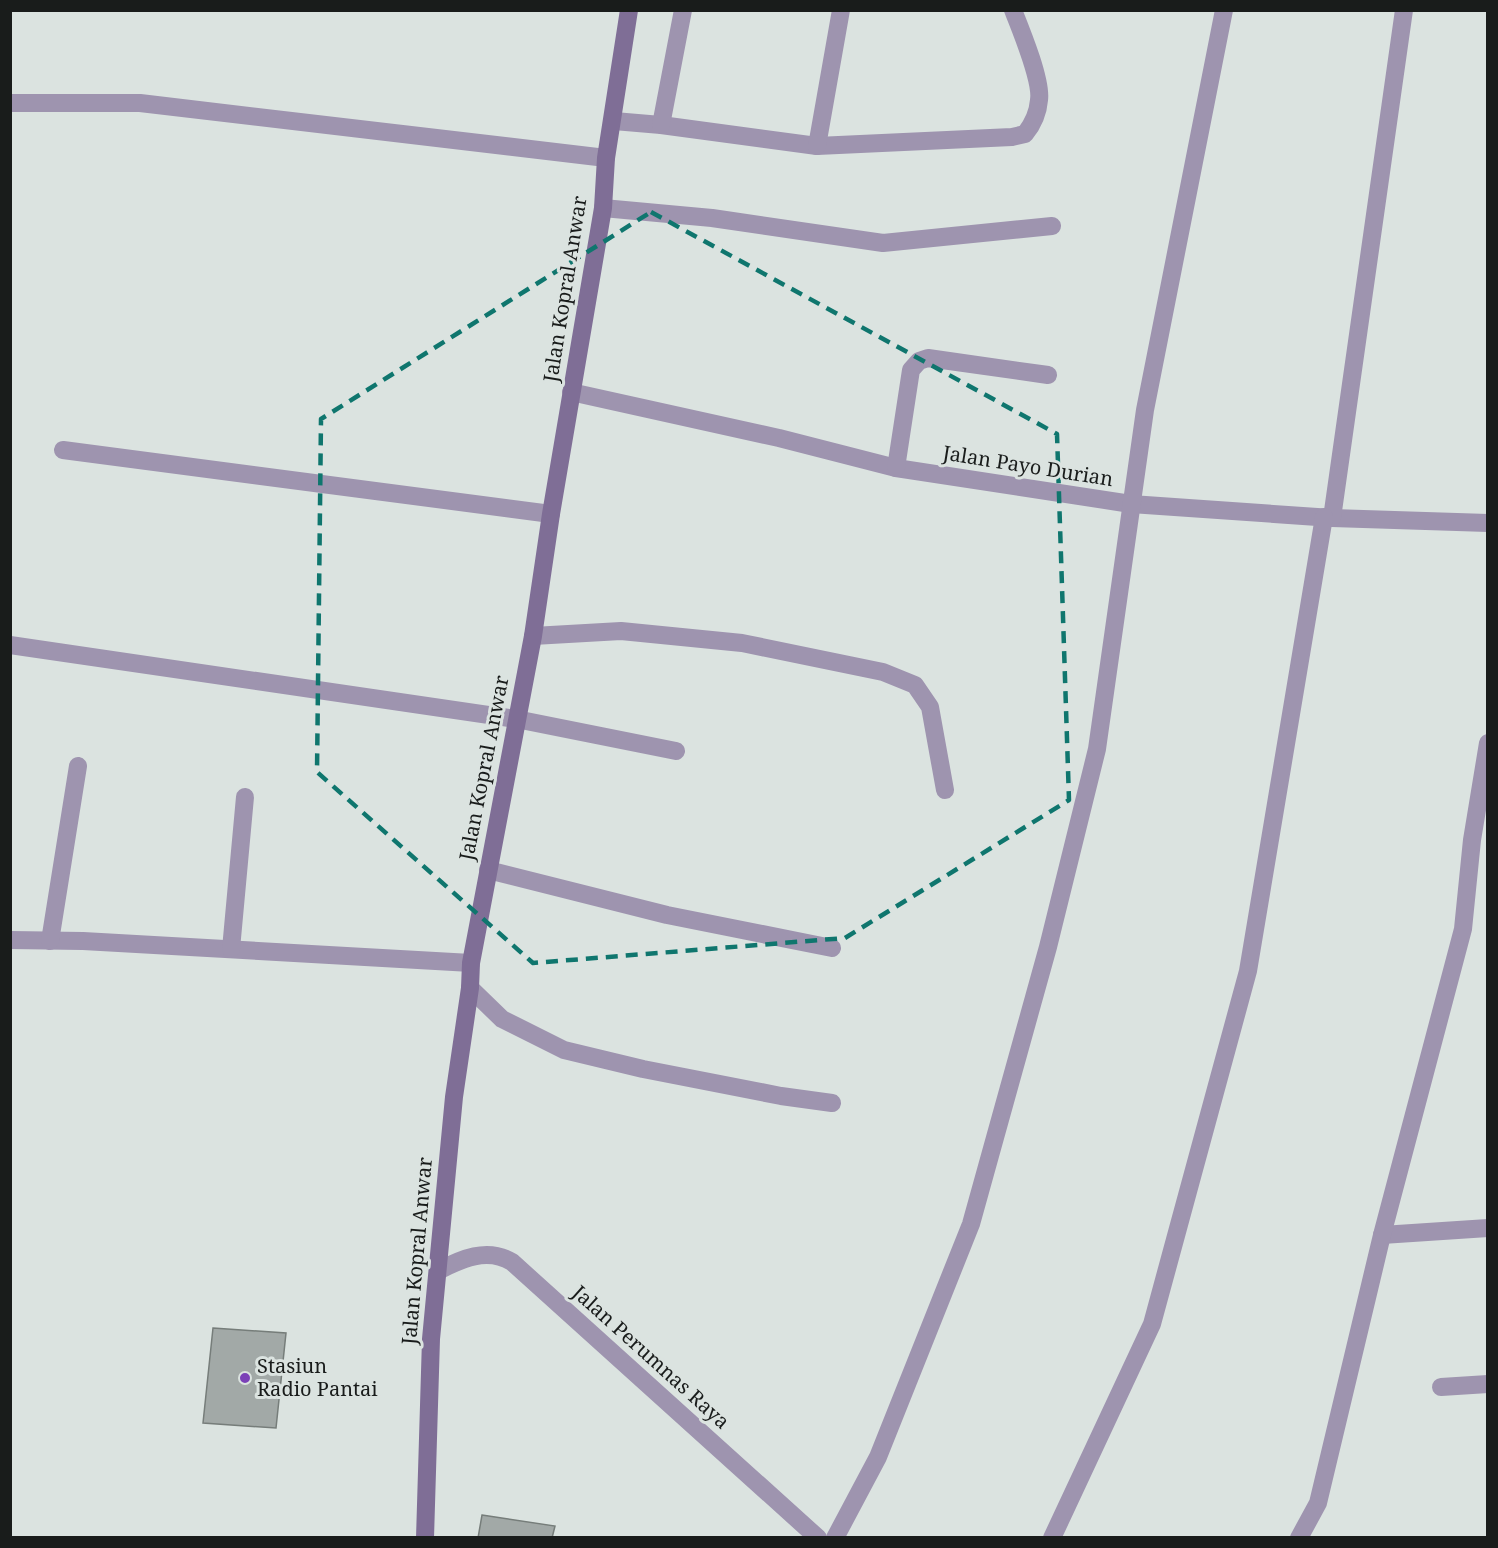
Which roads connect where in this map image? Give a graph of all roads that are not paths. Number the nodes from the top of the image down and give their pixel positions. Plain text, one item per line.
1 (629, 10) edge
2 (683, 10) edge
3 (841, 10) edge
4 (1013, 10) edge
5 (1224, 10) edge
6 (1404, 10) edge
7 (10, 103) edge
8 (614, 121) junction
9 (661, 125) junction
10 (817, 146) junction
11 (606, 158) junction
12 (603, 208) junction
13 (1052, 226) dead end
14 (1048, 375) dead end
15 (571, 392) junction
16 (63, 450) dead end
17 (896, 468) junction
18 (1131, 504) junction
19 (551, 514) junction
20 (1328, 518) junction
21 (1488, 523) edge
22 (533, 636) junction
23 (10, 645) edge
24 (516, 719) junction
25 (1488, 743) edge
26 (676, 751) dead end
27 (78, 766) dead end
28 (945, 790) dead end
29 (245, 797) dead end
30 (488, 870) junction
31 (10, 940) edge
32 (50, 940) junction
33 (832, 948) dead end
34 (231, 949) junction
35 (471, 963) junction
36 (470, 988) junction
37 (832, 1103) dead end
38 (1488, 1228) edge
39 (1382, 1235) junction
40 (438, 1271) junction
41 (1488, 1384) edge
42 (1441, 1387) dead end
43 (425, 1538) edge
44 (818, 1538) edge
45 (836, 1538) edge
46 (1052, 1538) edge
47 (1299, 1538) edge

1 - 8 street, Jalan Kopral Anwar
2 - 9 street
3 - 10 street
4 - 10 street
5 - 18 street
6 - 20 street
7 - 11 street
8 - 9 street
8 - 11 street, Jalan Kopral Anwar
9 - 10 street
11 - 12 street, Jalan Kopral Anwar
12 - 13 street
12 - 15 street, Jalan Kopral Anwar
14 - 17 street
15 - 17 street, Jalan Payo Durian
15 - 19 street, Jalan Kopral Anwar
16 - 19 street
17 - 18 street, Jalan Payo Durian
18 - 20 street, Jalan Payo Durian
18 - 45 street
19 - 22 street, Jalan Kopral Anwar
20 - 21 street, Jalan Payo Durian
20 - 46 street
22 - 24 street, Jalan Kopral Anwar
22 - 28 street
23 - 24 street
24 - 26 street
24 - 30 street, Jalan Kopral Anwar
25 - 39 street
27 - 32 street
29 - 34 street
30 - 33 street
30 - 35 street, Jalan Kopral Anwar
31 - 32 street
32 - 34 street
34 - 35 street
35 - 36 street, Jalan Kopral Anwar
36 - 37 street
36 - 40 street, Jalan Kopral Anwar
38 - 39 street
39 - 47 street
40 - 43 street, Jalan Kopral Anwar
40 - 44 street, Jalan Perumnas Raya
41 - 42 street

